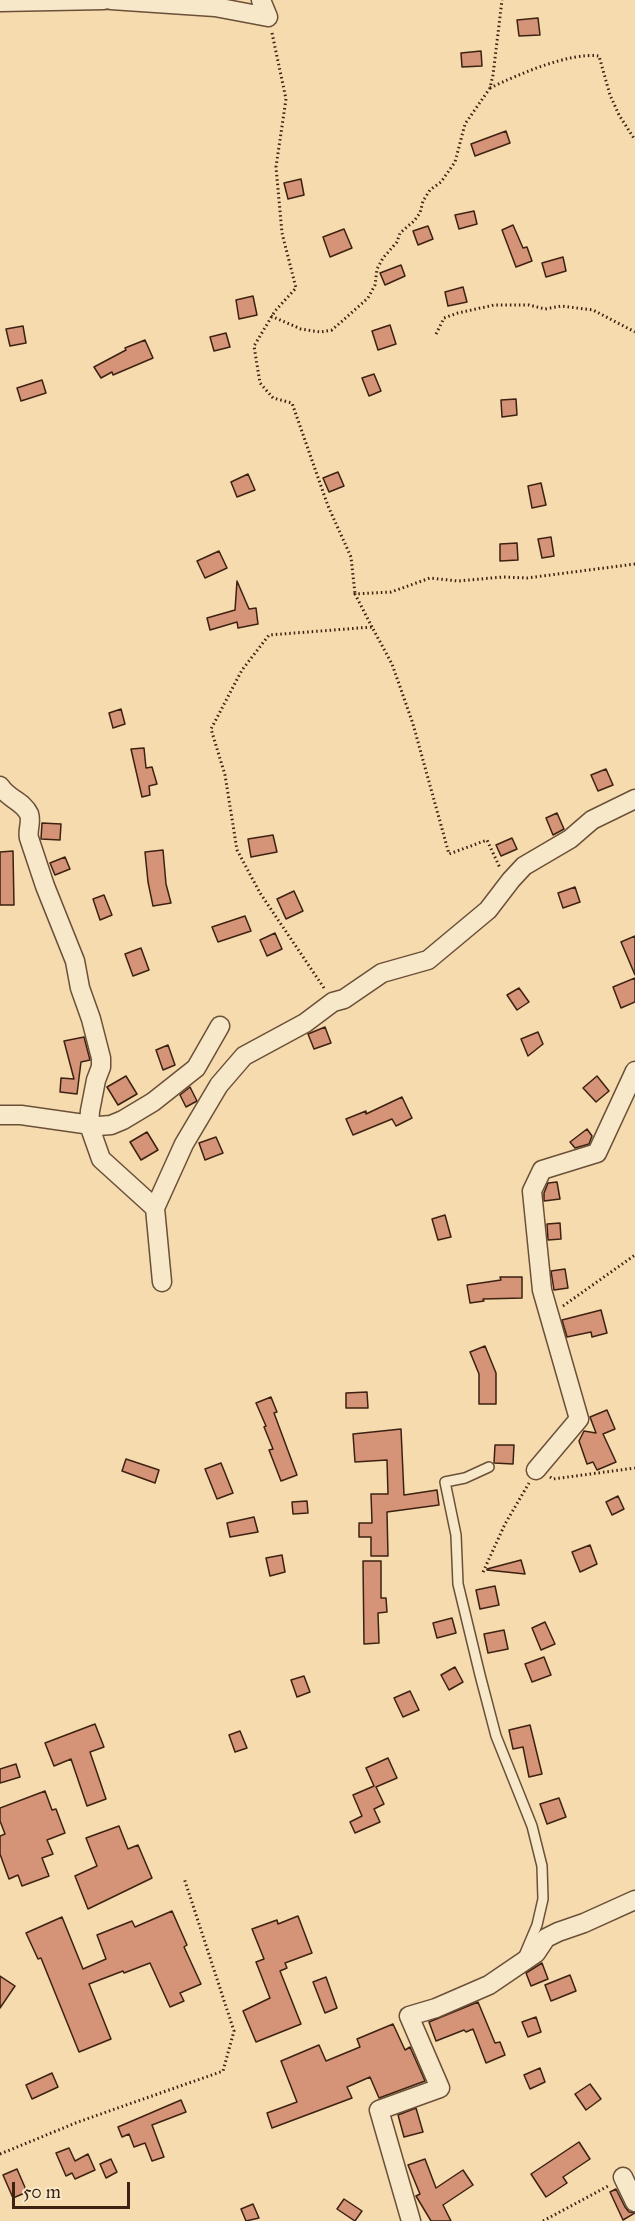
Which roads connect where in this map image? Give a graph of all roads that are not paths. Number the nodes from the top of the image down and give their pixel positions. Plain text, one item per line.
1 (104, 0) edge
2 (111, 0) edge
3 (0, 2) edge
4 (265, 8) edge
5 (0, 786) edge
6 (635, 799) edge
7 (220, 1026) dead end
8 (635, 1071) edge
9 (0, 1115) edge
10 (89, 1125) junction
11 (155, 1208) junction
12 (162, 1282) dead end
13 (489, 1467) dead end
14 (536, 1470) road end
15 (635, 1900) edge
16 (520, 1964) junction
17 (623, 2177) road end
18 (635, 2202) edge
19 (411, 2221) edge

1 - 3 street
2 - 4 street
5 - 10 street
6 - 11 street
7 - 10 street
8 - 14 street
9 - 10 street
10 - 11 street
11 - 12 street
13 - 16 lane
15 - 16 street
16 - 19 street
17 - 18 street

